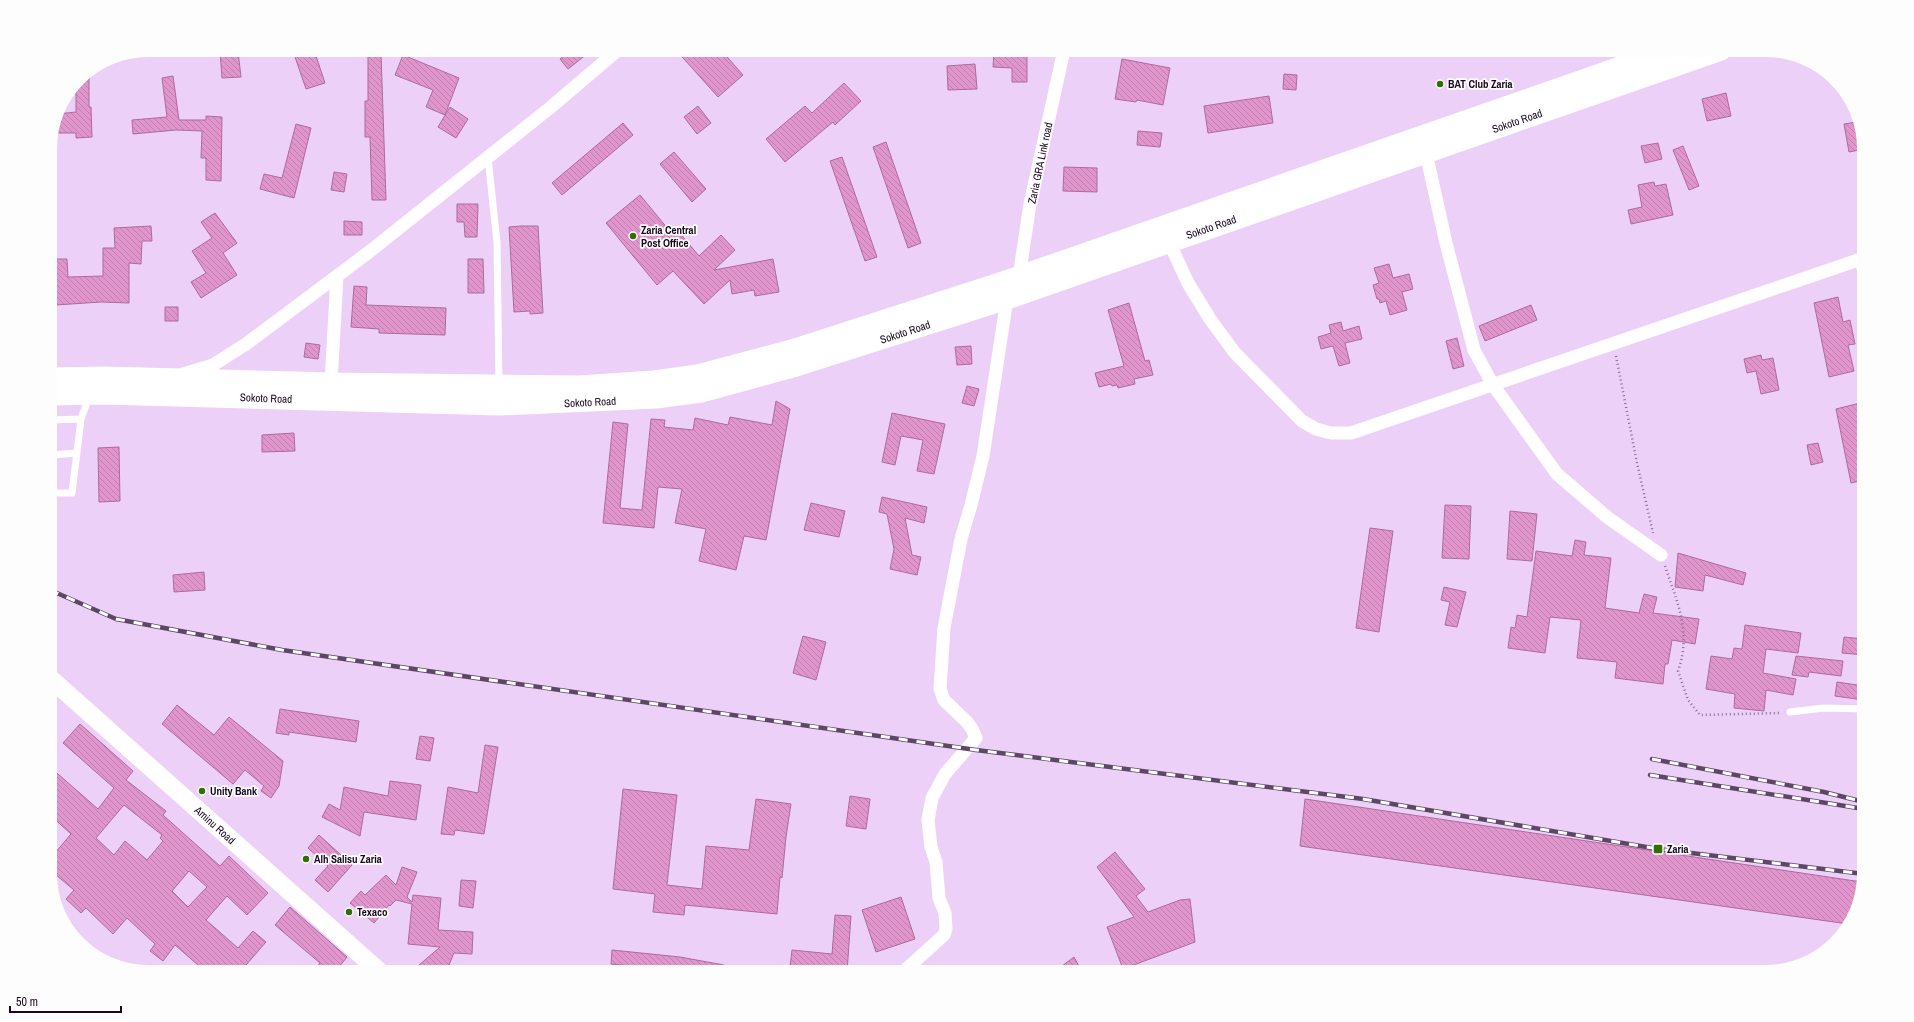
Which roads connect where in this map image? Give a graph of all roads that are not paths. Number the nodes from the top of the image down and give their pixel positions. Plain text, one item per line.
1 (609, 57) edge
2 (1062, 57) edge
3 (1649, 57) edge
4 (1701, 57) edge
5 (1426, 153) junction
6 (488, 157) junction
7 (1169, 242) junction
8 (1857, 261) edge
9 (337, 276) junction
10 (1019, 277) junction
11 (1007, 299) junction
12 (57, 378) edge
13 (170, 378) junction
14 (331, 383) junction
15 (499, 385) junction
16 (1493, 385) junction
17 (90, 394) junction
18 (57, 395) edge
19 (81, 419) junction
20 (57, 420) edge
21 (77, 453) junction
22 (57, 455) edge
23 (57, 493) edge
24 (1661, 555) road end
25 (57, 684) edge
26 (1857, 709) edge
27 (1790, 712) road end
28 (372, 965) edge
29 (911, 965) edge

1 - 6 street
2 - 10 street, Zaria GRA Link road
3 - 10 main road, Sokoto Road
4 - 5 main road, Sokoto Road
5 - 7 main road, Sokoto Road
5 - 16 street
6 - 9 street
6 - 15 lane
7 - 11 main road, Sokoto Road
7 - 16 street
8 - 16 street
9 - 13 street
9 - 14 street
10 - 15 main road, Sokoto Road
11 - 17 main road, Sokoto Road
11 - 29 street
12 - 13 main road, Sokoto Road
13 - 14 main road, Sokoto Road
14 - 15 main road, Sokoto Road
16 - 24 street
17 - 18 main road, Sokoto Road
17 - 19 lane
19 - 20 lane
19 - 21 lane
21 - 22 lane
21 - 23 lane
25 - 28 street, Aminu Road
26 - 27 lane

